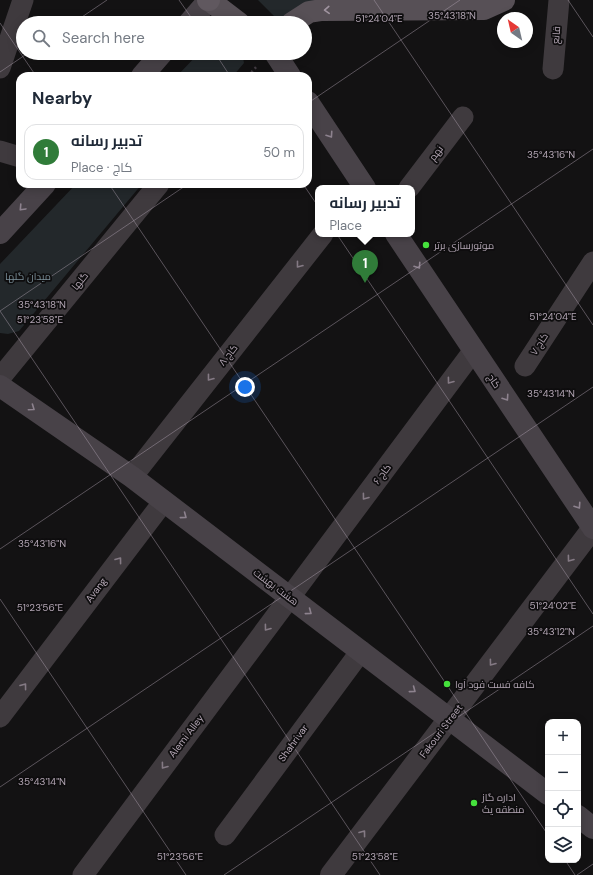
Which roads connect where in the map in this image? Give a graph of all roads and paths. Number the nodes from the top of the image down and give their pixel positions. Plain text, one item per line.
1 (23, 0) edge
2 (209, 0) edge
3 (504, 0) edge
4 (559, 0) edge
5 (18, 16) edge
6 (195, 16) edge
7 (230, 16) edge
8 (303, 16) edge
9 (16, 21) edge
10 (156, 60) edge
11 (280, 60) edge
12 (0, 68) edge
13 (553, 69) dead end
14 (145, 72) edge
15 (287, 72) edge
16 (312, 108) edge
17 (462, 117) dead end
18 (0, 151) edge
19 (16, 156) edge
20 (361, 185) edge
21 (411, 185) edge
22 (41, 188) edge
23 (156, 188) edge
24 (0, 233) edge
25 (321, 237) edge
26 (398, 237) edge
27 (593, 262) edge
28 (474, 350) junction
29 (525, 366) dead end
30 (0, 378) edge
31 (0, 386) edge
32 (132, 477) junction
33 (164, 501) junction
34 (593, 528) edge
35 (290, 597) junction
36 (361, 651) junction
37 (0, 717) edge
38 (450, 719) junction
39 (545, 792) edge
40 (581, 818) edge
41 (593, 828) edge
42 (225, 835) dead end
43 (83, 875) edge
44 (331, 875) edge

1 - 5 street
2 - 6 main road
2 - 7 main road
3 -> 8 main road
4 - 13 street, قانع
9 - 12 street
10 - 14 main road
11 - 15 main road
16 -> 20 main road
17 - 21 street, نهم
18 - 19 street
22 -> 24 main road
23 - 30 street, گلها
25 -> 32 street, کاج ۸
26 -> 28 main road, کاج
27 - 29 street, کاج ۷
28 -> 34 main road, کاج
28 -> 35 street, کاج ۶
31 -> 32 main road, هشت بهشت
32 - 33 main road, هشت بهشت
33 -> 35 main road, هشت بهشت
37 -> 33 street, Avang
34 -> 38 street, Fakouri Street
35 -> 36 main road, هشت بهشت
35 -> 43 street, Alemi Alley
36 -> 38 main road, هشت بهشت
36 - 42 street, Shahrivar
38 - 39 main road, هشت بهشت
44 -> 38 street, Fakouri Street
40 - 41 main road

